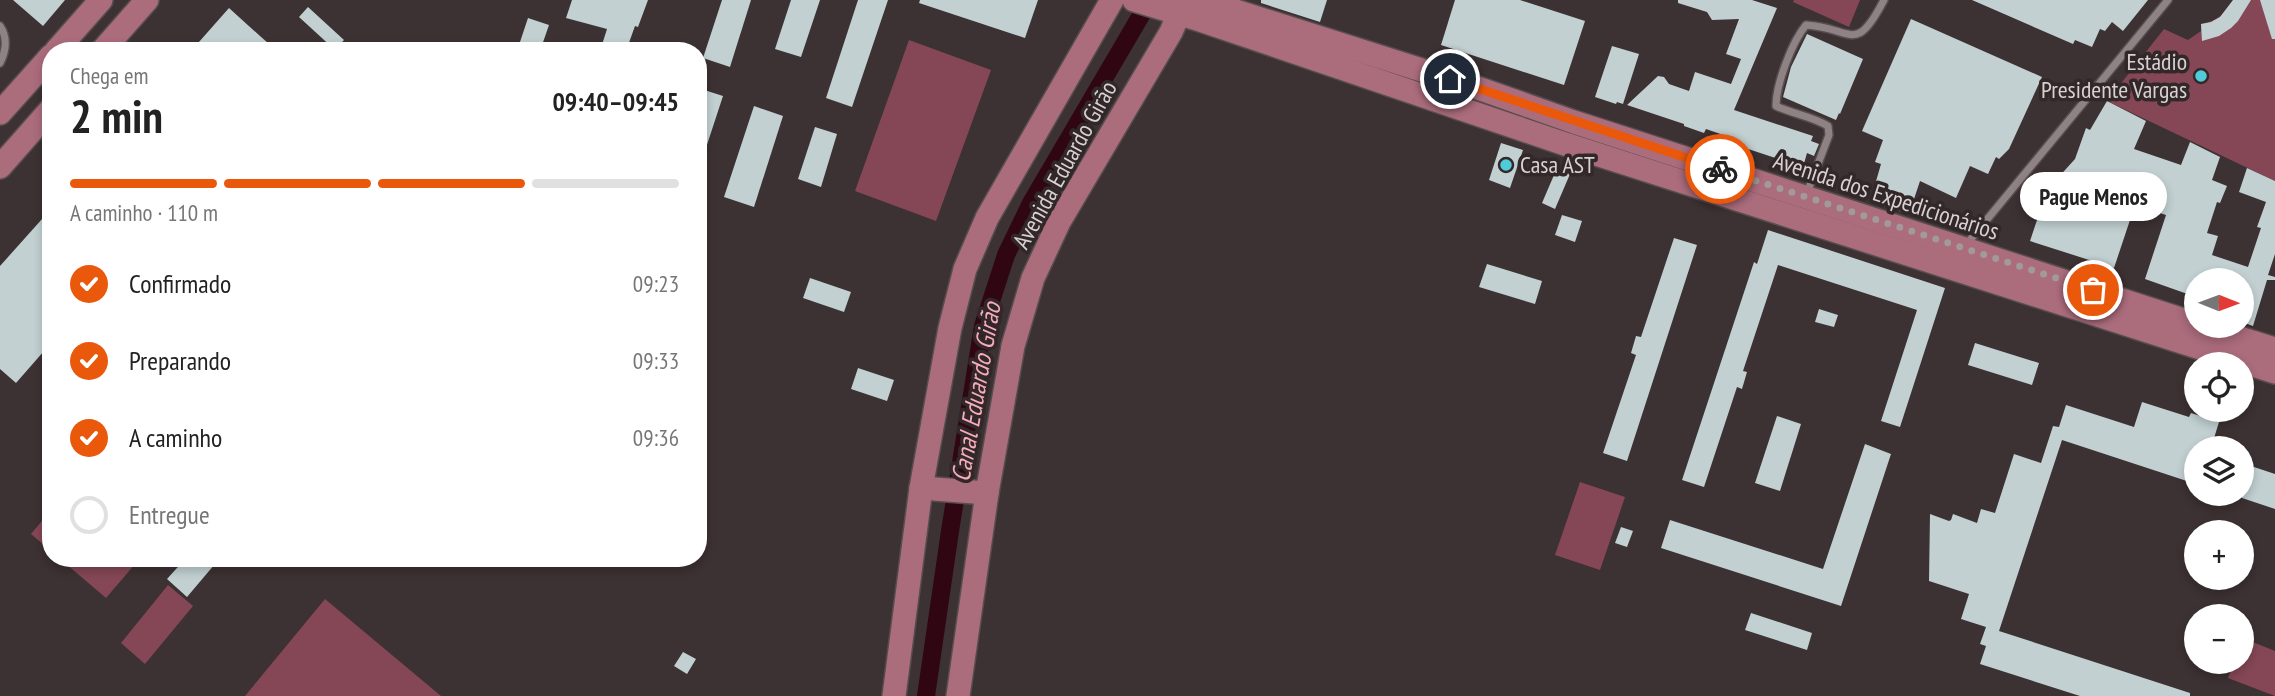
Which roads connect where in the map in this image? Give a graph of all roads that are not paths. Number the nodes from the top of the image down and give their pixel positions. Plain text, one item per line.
1 (101, 0) edge
2 (147, 0) edge
3 (1112, 0) edge
4 (1135, 0) edge
5 (1201, 0) edge
6 (1884, 0) edge
7 (2168, 0) edge
8 (1176, 8) edge
9 (85, 18) junction
10 (0, 26) edge
11 (64, 42) edge
12 (106, 42) edge
13 (110, 42) edge
14 (0, 64) edge
15 (42, 67) edge
16 (0, 114) edge
17 (42, 119) edge
18 (1574, 122) junction
19 (1565, 144) junction
20 (0, 167) edge
21 (1805, 197) junction
22 (1964, 249) junction
23 (2184, 320) edge
24 (2240, 338) edge
25 (2275, 349) edge
26 (2275, 372) edge
27 (928, 488) junction
28 (982, 492) junction
29 (894, 696) edge
30 (958, 696) edge

1 - 9 main road
2 - 13 main road
3 - 27 main road, Avenida Eduardo Girão
4 - 8 main road, Avenida dos Expedicionários
5 - 18 main road, Avenida dos Expedicionários
6 - 21 street
7 - 22 street
8 - 19 main road, Avenida dos Expedicionários
8 - 28 main road, Avenida Eduardo Girão
9 - 11 main road
9 - 12 main road
10 - 14 street
15 - 16 main road
17 - 20 main road
18 - 19 main road
18 - 21 main road, Avenida dos Expedicionários
19 - 26 main road, Avenida dos Expedicionários
21 - 22 main road, Avenida dos Expedicionários
22 - 23 main road, Avenida dos Expedicionários
24 - 25 main road, Avenida dos Expedicionários
27 - 28 main road
27 - 29 main road, Avenida Eduardo Girão
28 - 30 main road, Avenida Eduardo Girão

